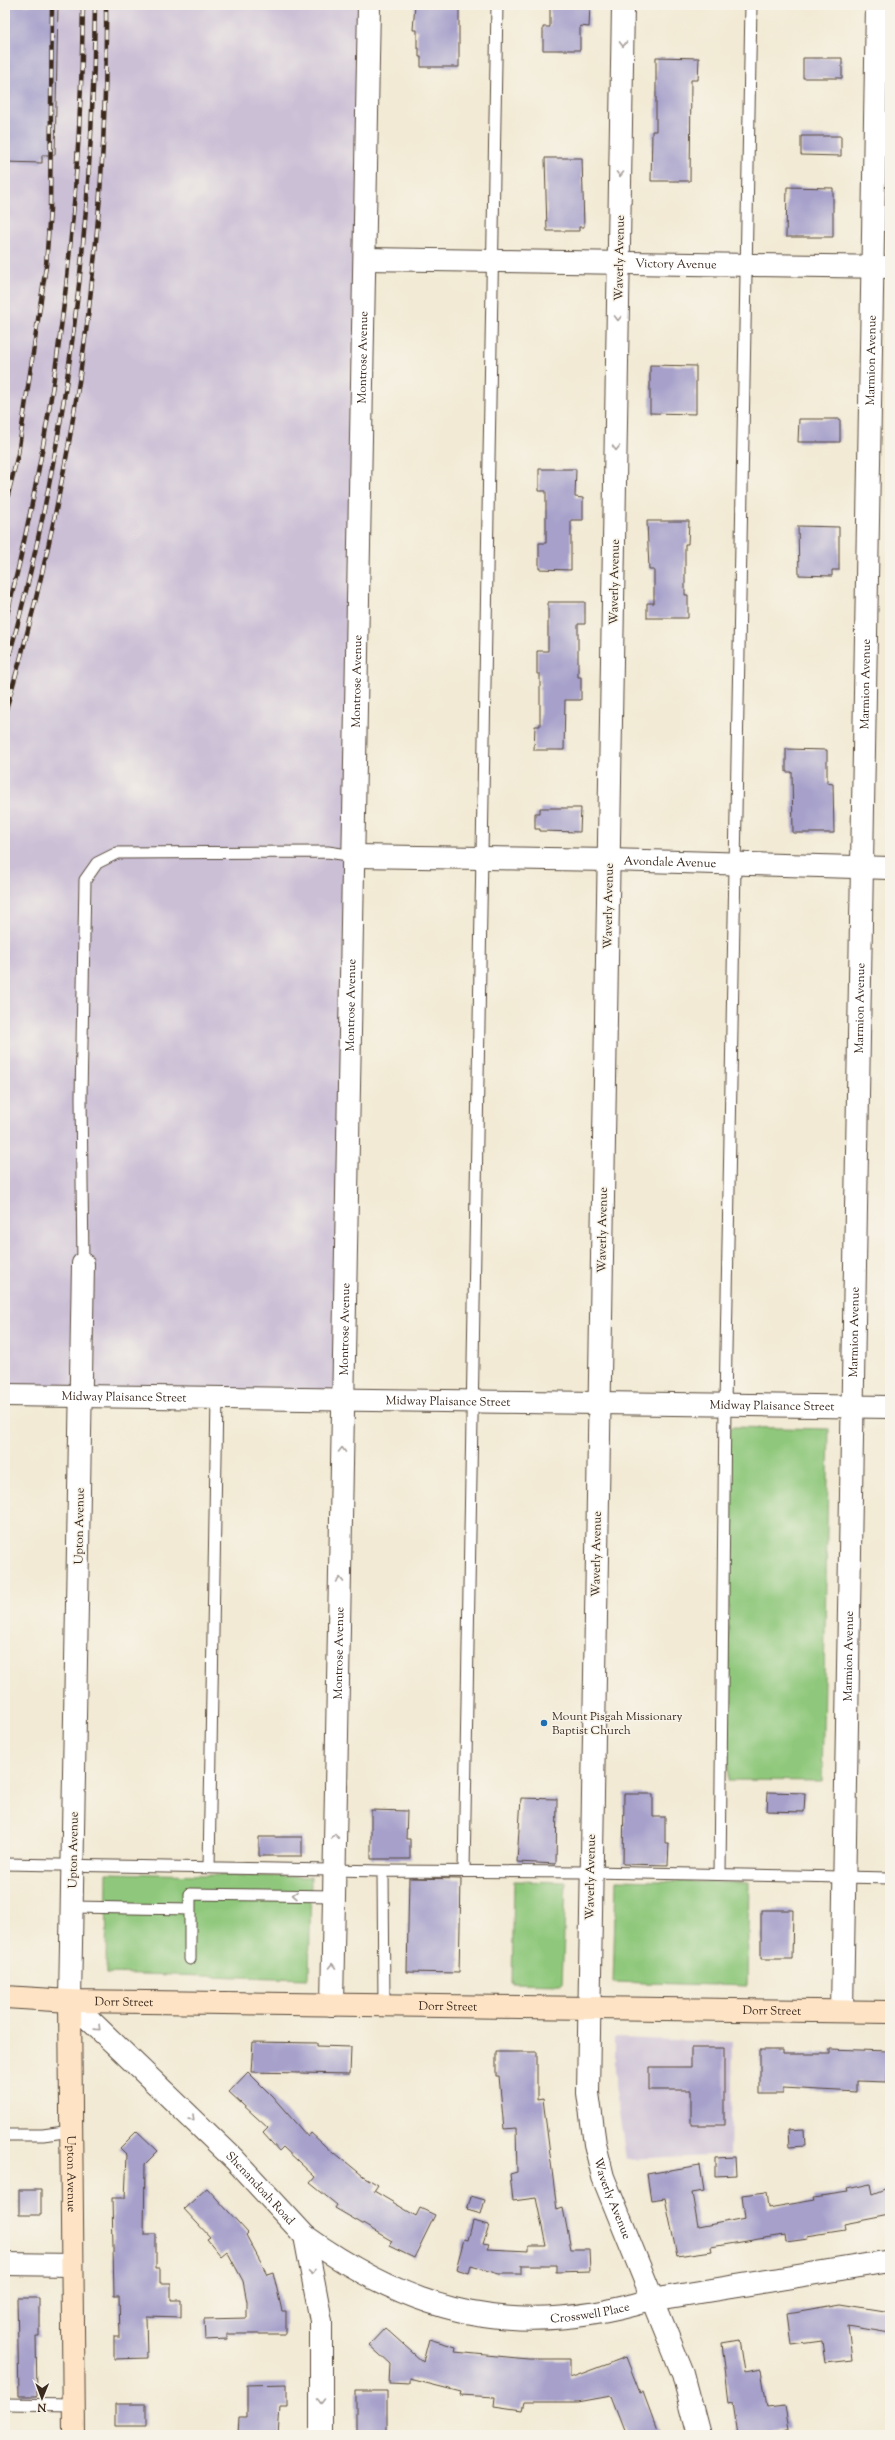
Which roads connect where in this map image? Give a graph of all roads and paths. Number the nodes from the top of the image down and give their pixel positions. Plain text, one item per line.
1 (369, 5) edge
2 (497, 5) edge
3 (623, 5) edge
4 (751, 5) edge
5 (877, 5) edge
6 (365, 259) junction
7 (493, 261) junction
8 (619, 263) junction
9 (746, 265) junction
10 (881, 267) edge
11 (355, 856) junction
12 (481, 858) junction
13 (609, 860) junction
14 (735, 864) junction
15 (862, 868) junction
16 (890, 868) edge
17 (83, 1264) joint
18 (5, 1395) edge
19 (82, 1396) junction
20 (216, 1398) junction
21 (343, 1400) junction
22 (471, 1401) junction
23 (598, 1403) junction
24 (725, 1405) junction
25 (853, 1406) junction
26 (890, 1407) edge
27 (5, 1864) edge
28 (72, 1866) junction
29 (209, 1868) junction
30 (335, 1870) junction
31 (383, 1871) junction
32 (464, 1871) junction
33 (590, 1872) junction
34 (720, 1874) junction
35 (844, 1877) junction
36 (890, 1878) edge
37 (334, 1896) junction
38 (72, 1907) junction
39 (190, 1909) junction
40 (190, 1959) dead end
41 (5, 1997) edge
42 (70, 2001) junction
43 (332, 2004) junction
44 (384, 2005) junction
45 (588, 2008) junction
46 (842, 2011) junction
47 (890, 2012) edge
48 (71, 2131) junction
49 (5, 2135) edge
50 (305, 2236) junction
51 (890, 2261) edge
52 (5, 2264) edge
53 (72, 2265) junction
54 (651, 2300) junction
55 (5, 2404) edge
56 (74, 2405) junction
57 (74, 2435) edge
58 (321, 2435) edge
59 (699, 2435) edge

1 - 6 street, Montrose Avenue
2 - 7 lane
3 -> 8 street, Waverly Avenue
4 - 9 lane
5 - 10 street, Marmion Avenue
6 - 7 street, Victory Avenue
6 - 11 street, Montrose Avenue
7 - 8 street, Victory Avenue
7 - 12 lane
8 - 9 street, Victory Avenue
8 -> 13 street, Waverly Avenue
9 - 10 street, Victory Avenue
9 - 14 lane
10 - 15 street, Marmion Avenue
11 - 12 street, Avondale Avenue
11 - 17 lane
11 - 21 street, Montrose Avenue
12 - 13 street, Avondale Avenue
12 - 22 lane
13 - 14 street, Avondale Avenue
13 - 23 street, Waverly Avenue
14 - 15 street, Avondale Avenue
14 - 24 lane
15 - 16 street, Avondale Avenue
15 - 25 street, Marmion Avenue
17 - 19 street, Upton Avenue
18 - 19 street, Midway Plaisance Street
19 - 20 street, Midway Plaisance Street
19 - 28 street, Upton Avenue
20 - 21 street, Midway Plaisance Street
20 - 29 lane
21 - 22 street, Midway Plaisance Street
30 -> 21 street, Montrose Avenue
22 - 23 street, Midway Plaisance Street
22 - 32 lane
23 - 24 street, Midway Plaisance Street
23 - 33 street, Waverly Avenue
24 - 25 street, Midway Plaisance Street
24 - 34 lane
25 - 26 street, Midway Plaisance Street
25 - 35 street, Marmion Avenue
27 - 28 lane
28 - 29 lane
28 - 38 street, Upton Avenue
29 - 30 lane
30 - 31 lane
30 - 37 street, Montrose Avenue
31 - 32 lane
31 - 44 lane
32 - 33 lane
33 - 34 lane
33 - 45 street, Waverly Avenue
34 - 35 lane
35 - 36 lane
35 - 46 street, Marmion Avenue
37 -> 39 lane
43 -> 37 street, Montrose Avenue
38 - 39 lane
38 - 42 street, Upton Avenue
39 - 40 lane
41 - 42 main road, Dorr Street
42 - 43 main road, Dorr Street
42 - 48 main road, Upton Avenue
42 -> 50 street, Shenandoah Road
43 - 44 main road, Dorr Street
44 - 45 main road, Dorr Street
45 - 46 main road, Dorr Street
45 - 54 street, Waverly Avenue
46 - 47 main road, Dorr Street
48 - 49 lane
48 - 53 main road, Upton Avenue
50 - 54 street, Crosswell Place
50 -> 58 street
51 - 54 street, Crosswell Place
52 - 53 street
53 - 56 main road, Upton Avenue
54 - 59 street, Waverly Avenue
55 - 56 lane
56 - 57 main road, Upton Avenue

